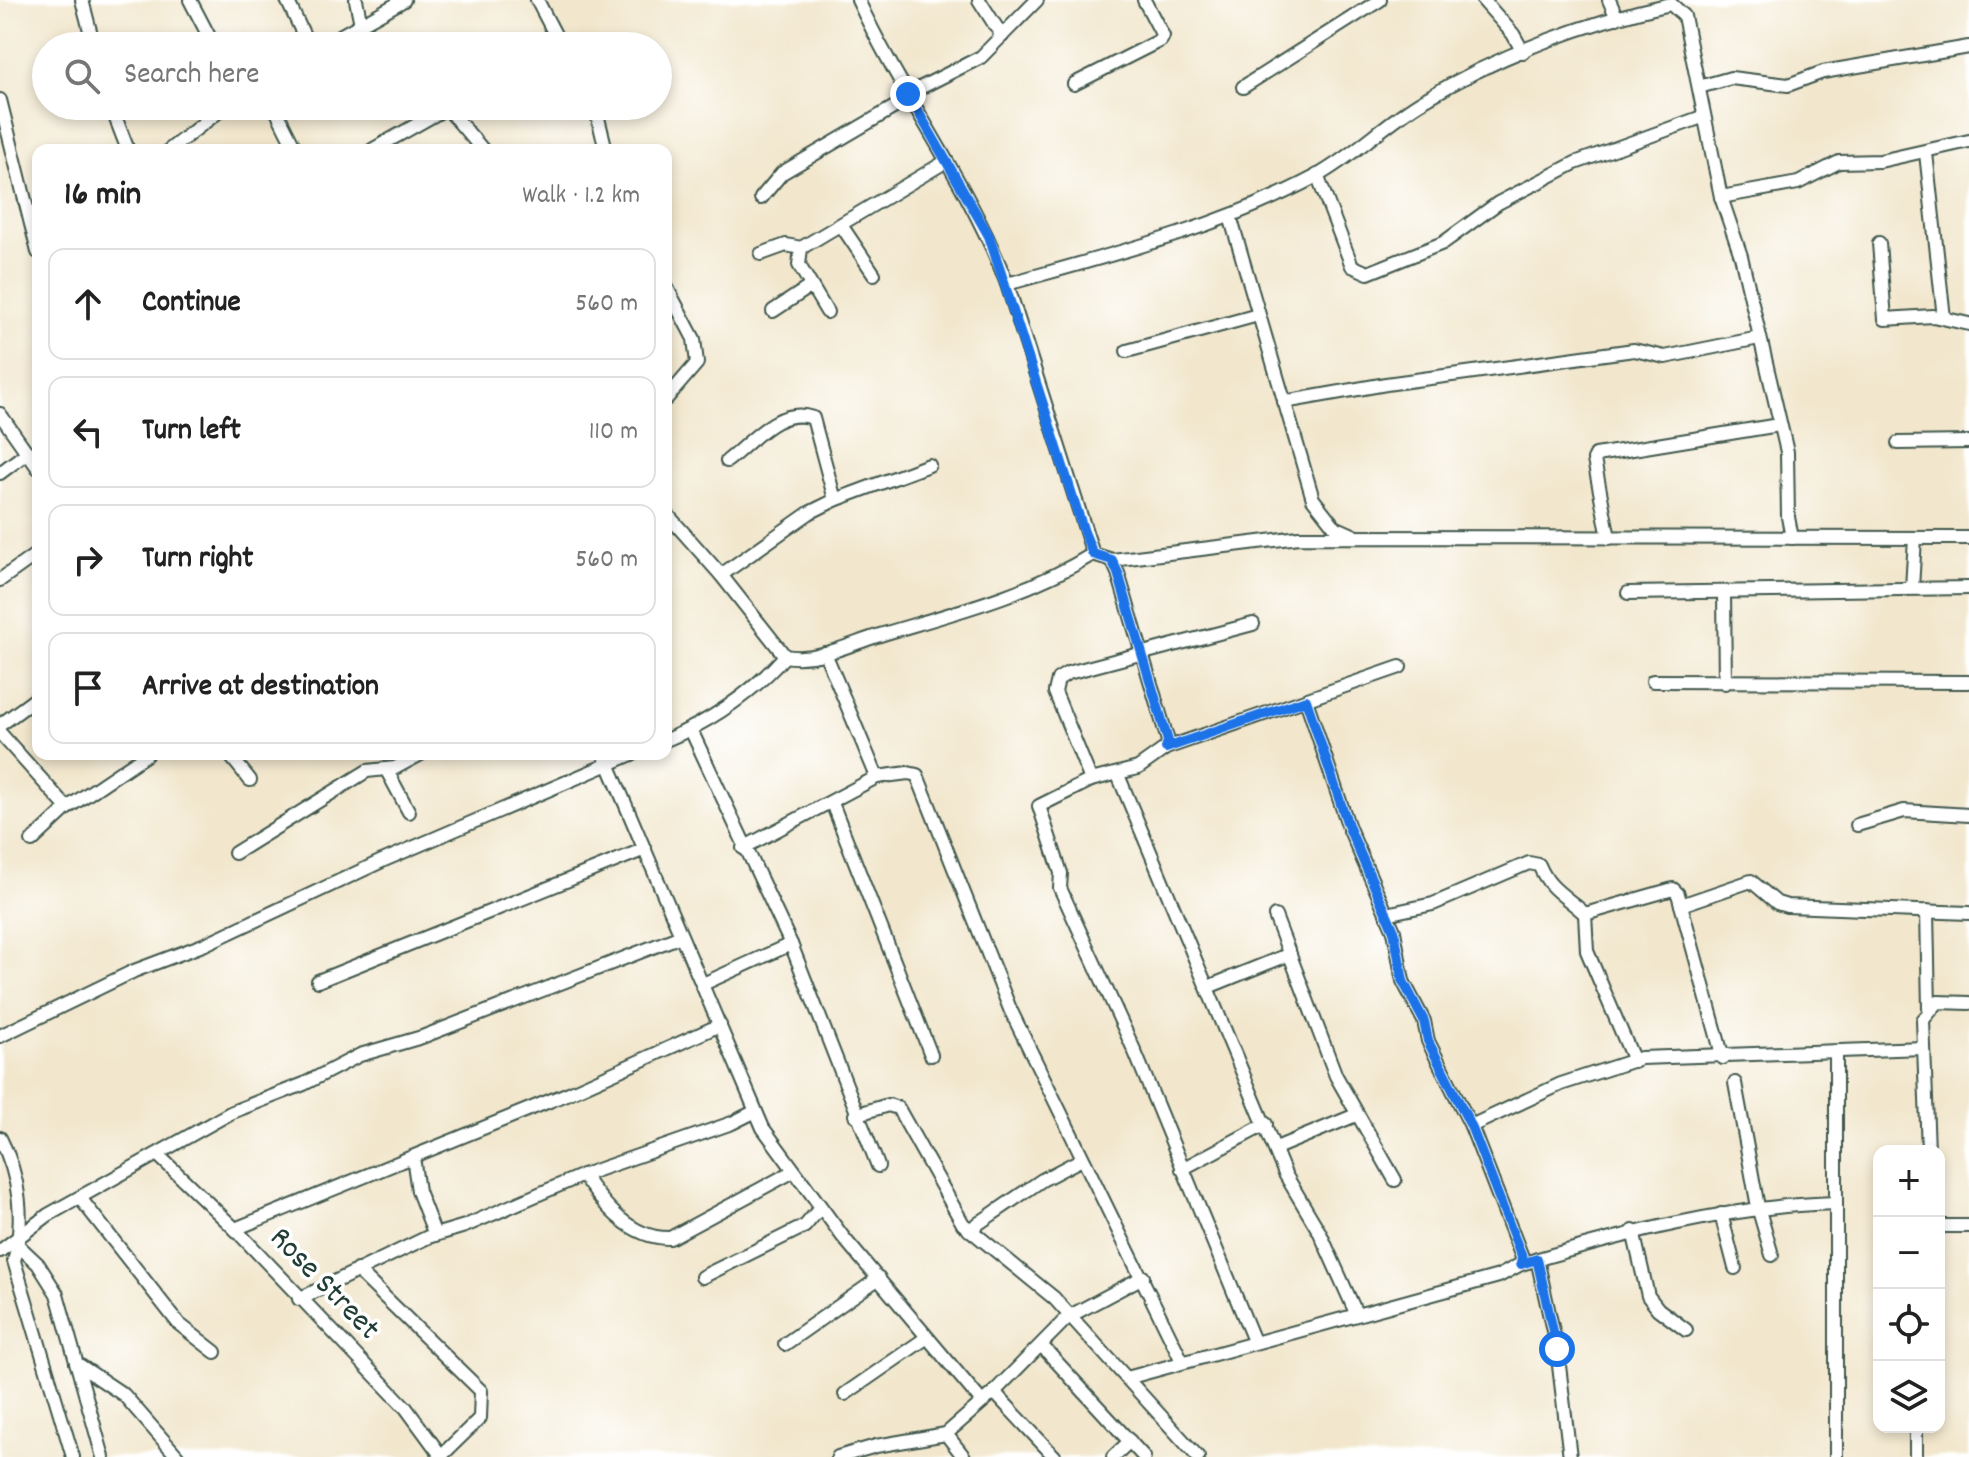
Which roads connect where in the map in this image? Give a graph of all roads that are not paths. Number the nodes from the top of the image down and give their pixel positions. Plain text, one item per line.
1 (82, 0) edge
2 (190, 0) edge
3 (287, 0) edge
4 (356, 0) edge
5 (404, 0) edge
6 (537, 0) edge
7 (858, 0) edge
8 (979, 0) edge
9 (1037, 0) edge
10 (1144, 0) edge
11 (1380, 0) edge
12 (1483, 0) edge
13 (1609, 0) edge
14 (1617, 18) junction
15 (361, 24) junction
16 (90, 32) edge
17 (207, 32) edge
18 (302, 32) edge
19 (347, 32) edge
20 (553, 32) edge
21 (1002, 36) junction
22 (1969, 47) edge
23 (1523, 52) junction
24 (1074, 84) dead end
25 (1243, 87) dead end
26 (1699, 87) junction
27 (909, 96) junction
28 (0, 100) edge
29 (1702, 117) junction
30 (116, 120) edge
31 (207, 120) edge
32 (281, 120) edge
33 (425, 120) edge
34 (459, 120) edge
35 (598, 120) edge
36 (184, 137) junction
37 (1969, 141) edge
38 (126, 144) edge
39 (176, 144) edge
40 (188, 144) edge
41 (293, 144) edge
42 (383, 144) edge
43 (478, 144) edge
44 (604, 144) edge
45 (1926, 153) junction
46 (945, 162) junction
47 (1317, 175) junction
48 (1721, 197) junction
49 (761, 198) dead end
50 (1230, 216) junction
51 (841, 225) junction
52 (32, 227) edge
53 (1879, 243) dead end
54 (801, 248) junction
55 (761, 254) dead end
56 (874, 274) dead end
57 (1007, 284) junction
58 (811, 286) junction
59 (672, 297) edge
60 (773, 311) dead end
61 (827, 312) dead end
62 (1258, 315) junction
63 (1944, 318) junction
64 (1969, 324) edge
65 (1759, 338) junction
66 (1127, 351) dead end
67 (672, 392) edge
68 (1284, 402) junction
69 (0, 414) edge
70 (1779, 425) junction
71 (1969, 442) edge
72 (1898, 443) dead end
73 (28, 452) junction
74 (32, 458) edge
75 (727, 461) dead end
76 (929, 465) dead end
77 (0, 473) edge
78 (835, 500) junction
79 (672, 520) edge
80 (1358, 538) junction
81 (1609, 538) junction
82 (1792, 538) junction
83 (1915, 538) junction
84 (1969, 538) edge
85 (1093, 554) junction
86 (32, 557) edge
87 (1112, 560) junction
88 (721, 575) junction
89 (0, 580) edge
90 (1912, 588) junction
91 (1969, 588) edge
92 (1628, 593) dead end
93 (1724, 593) junction
94 (1253, 624) dead end
95 (1141, 651) junction
96 (825, 653) junction
97 (785, 656) junction
98 (1400, 667) dead end
99 (1653, 681) dead end
100 (1969, 682) edge
101 (1725, 683) junction
102 (1306, 700) junction
103 (32, 701) edge
104 (0, 725) edge
105 (691, 730) junction
106 (0, 733) edge
107 (672, 738) edge
108 (1166, 748) junction
109 (138, 760) edge
110 (234, 760) edge
111 (407, 760) edge
112 (604, 760) edge
113 (606, 760) edge
114 (386, 769) junction
115 (1118, 775) junction
116 (877, 777) junction
117 (250, 780) dead end
118 (1091, 780) junction
119 (832, 803) junction
120 (67, 808) junction
121 (409, 812) dead end
122 (1969, 815) edge
123 (1857, 825) dead end
124 (32, 841) dead end
125 (743, 848) junction
126 (645, 849) junction
127 (235, 853) dead end
128 (1681, 905) junction
129 (1927, 911) junction
130 (1969, 913) edge
131 (1386, 914) junction
132 (1585, 914) junction
133 (1275, 916) dead end
134 (681, 936) junction
135 (791, 944) junction
136 (1290, 954) junction
137 (318, 981) dead end
138 (703, 984) junction
139 (1208, 987) junction
140 (1969, 1003) edge
141 (1929, 1009) junction
142 (720, 1025) junction
143 (0, 1036) edge
144 (1924, 1048) junction
145 (1836, 1052) junction
146 (931, 1055) dead end
147 (1723, 1058) junction
148 (1634, 1061) junction
149 (1735, 1083) dead end
150 (754, 1112) junction
151 (855, 1115) junction
152 (1356, 1115) junction
153 (1266, 1124) junction
154 (1471, 1126) junction
155 (0, 1138) edge
156 (1928, 1145) edge
157 (1276, 1148) junction
158 (159, 1156) junction
159 (413, 1157) junction
160 (1082, 1159) junction
161 (878, 1166) dead end
162 (1182, 1169) junction
163 (794, 1171) junction
164 (583, 1175) junction
165 (1395, 1180) dead end
166 (80, 1198) junction
167 (1835, 1203) junction
168 (1758, 1207) junction
169 (820, 1208) junction
170 (1721, 1214) junction
171 (1945, 1226) edge
172 (1969, 1226) edge
173 (235, 1229) junction
174 (969, 1230) junction
175 (1633, 1231) junction
176 (435, 1235) junction
177 (19, 1242) junction
178 (0, 1251) edge
179 (1772, 1255) dead end
180 (1537, 1259) junction
181 (1521, 1264) junction
182 (1735, 1268) dead end
183 (357, 1270) junction
184 (702, 1277) dead end
185 (1143, 1277) junction
186 (879, 1278) junction
187 (299, 1299) junction
188 (1356, 1313) junction
189 (1068, 1317) junction
190 (1686, 1330) dead end
191 (926, 1338) junction
192 (1254, 1341) junction
193 (785, 1344) dead end
194 (1042, 1346) junction
195 (215, 1352) dead end
196 (1182, 1361) junction
197 (76, 1363) junction
198 (1127, 1378) junction
199 (994, 1392) junction
200 (845, 1394) dead end
201 (982, 1402) junction
202 (1916, 1433) edge
203 (946, 1434) junction
204 (1130, 1441) junction
205 (437, 1456) edge
206 (73, 1457) edge
207 (103, 1457) edge
208 (178, 1457) edge
209 (838, 1457) edge
210 (964, 1457) edge
211 (1055, 1457) edge
212 (1113, 1457) edge
213 (1144, 1457) edge
214 (1198, 1457) edge
215 (1570, 1457) edge
216 (1836, 1457) edge
217 (1916, 1457) edge

1 - 16 street
2 - 17 street
3 - 18 street
4 - 15 street
5 - 15 street
6 - 20 street
7 - 27 street
8 - 21 street
9 - 21 street
10 - 24 street
11 - 25 street
12 - 23 street
13 - 14 street
14 - 23 street
14 - 26 street
15 - 19 street
21 - 27 street
22 - 26 street
23 - 47 street
26 - 29 street
27 - 46 street
27 - 49 street
28 - 52 street
29 - 47 street
29 - 48 street
30 - 38 street
31 - 36 street
32 - 41 street
33 - 42 street
34 - 43 street
35 - 44 street
36 - 39 street
36 - 40 street
37 - 45 street
45 - 48 street
45 - 63 street
46 - 51 street
46 - 57 street
47 - 50 street
48 - 65 street
50 - 57 street
50 - 62 street
51 - 54 street
51 - 56 street
53 - 63 street
54 - 55 street
54 - 58 street
57 - 85 street
58 - 60 street
58 - 61 street
59 - 67 street
62 - 66 street
62 - 68 street
63 - 64 street
65 - 68 street
65 - 70 street
68 - 80 street
69 - 73 street
70 - 81 street
70 - 82 street
71 - 72 street
73 - 74 street
73 - 77 street
75 - 78 street
76 - 78 street
78 - 88 street
79 - 88 street
80 - 81 street
80 - 87 street
81 - 82 street
82 - 83 street
83 - 84 street
83 - 90 street
85 - 87 street
85 - 96 street
86 - 89 street
87 - 95 street
88 - 97 street
90 - 91 street
90 - 93 street
92 - 93 street
93 - 101 street
94 - 95 street
95 - 108 street
95 - 118 street
96 - 97 street
96 - 116 street
97 - 105 street
98 - 102 street
99 - 101 street
100 - 101 street
102 - 108 street
102 - 131 street
103 - 104 street
105 - 107 street
105 - 125 street
106 - 120 street
108 - 115 street
109 - 120 street
110 - 117 street
111 - 114 street
112 - 143 street
113 - 126 street
114 - 121 street
114 - 127 street
115 - 118 street
115 - 139 street
116 - 119 street
116 - 160 street
118 - 162 street
119 - 125 street
119 - 146 street
120 - 124 street
122 - 123 street
125 - 135 street
126 - 134 street
126 - 137 street
128 - 129 street
128 - 132 street
128 - 147 street
129 - 130 street
129 - 141 street
131 - 132 street
131 - 154 street
132 - 148 street
133 - 136 street
134 - 138 street
134 - 158 street
135 - 138 street
135 - 151 street
136 - 139 street
136 - 152 street
138 - 142 street
139 - 153 street
140 - 141 street
141 - 144 street
142 - 150 street
142 - 159 street
144 - 145 street
144 - 156 street
145 - 147 street
145 - 167 street
147 - 148 street
148 - 154 street
149 - 168 street
150 - 163 street
150 - 164 street
151 - 161 street
151 - 174 street
152 - 157 street
152 - 165 street
153 - 157 street
153 - 162 street
154 - 181 street
155 - 177 street
157 - 188 street
158 - 166 street
158 - 173 street, Rose Street
159 - 173 street
159 - 176 street
160 - 174 street
160 - 185 street
162 - 192 street
163 - 164 street
163 - 169 street
164 - 176 street
166 - 177 street
166 - 195 street
167 - 168 street
167 - 216 street
168 - 170 street
168 - 179 street
169 - 184 street
169 - 186 street
170 - 175 street
170 - 182 street
171 - 172 street
173 - 187 street, Rose Street
174 - 189 street
175 - 180 street
175 - 190 street
176 - 183 street
177 - 178 street
177 - 197 street
177 - 206 street
180 - 181 street
180 - 215 street
181 - 188 street
183 - 187 street
183 - 205 street
185 - 189 street
185 - 196 street
186 - 191 street
186 - 193 street
187 - 205 street, Rose Street
188 - 192 street
189 - 194 street
189 - 198 street
191 - 200 street
191 - 201 street
192 - 196 street
194 - 199 street
194 - 204 street
196 - 198 street
197 - 207 street
197 - 208 street
198 - 214 street
199 - 201 street
199 - 211 street
201 - 203 street
202 - 217 street
203 - 209 street
203 - 210 street
204 - 212 street
204 - 213 street

